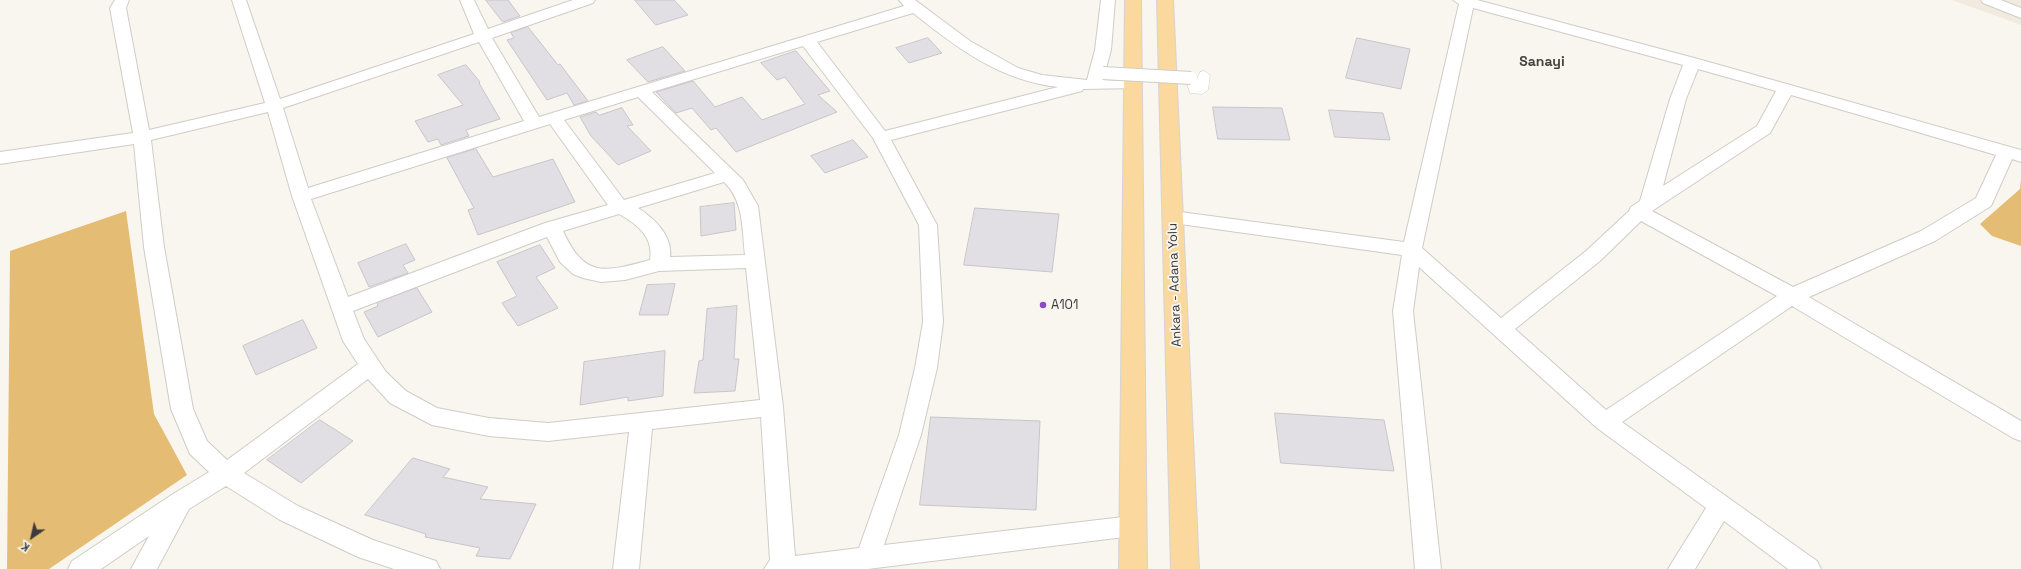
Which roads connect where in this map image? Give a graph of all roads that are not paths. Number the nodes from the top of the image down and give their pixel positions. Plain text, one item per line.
1 (122, 0) edge
2 (239, 0) edge
3 (467, 0) edge
4 (588, 0) edge
5 (1108, 0) edge
6 (1133, 0) edge
7 (1165, 0) edge
8 (1464, 0) edge
9 (1988, 0) edge
10 (911, 4) edge
11 (2021, 13) edge
12 (483, 36) junction
13 (807, 40) junction
14 (1692, 62) junction
15 (1204, 75) dead end
16 (1096, 81) junction
17 (1132, 85) junction
18 (1786, 89) junction
19 (640, 90) junction
20 (274, 105) junction
21 (553, 117) junction
22 (534, 123) junction
23 (142, 137) junction
24 (881, 137) junction
25 (2014, 154) edge
26 (0, 158) edge
27 (728, 175) junction
28 (301, 196) junction
29 (619, 206) junction
30 (1643, 207) junction
31 (1172, 217) junction
32 (552, 228) junction
33 (1412, 250) junction
34 (755, 261) junction
35 (659, 264) junction
36 (1792, 296) junction
37 (342, 307) junction
38 (1500, 330) junction
39 (370, 366) junction
40 (772, 407) junction
41 (641, 422) junction
42 (1605, 422) junction
43 (2021, 432) edge
44 (226, 474) junction
45 (181, 501) junction
46 (1720, 506) junction
47 (1132, 526) junction
48 (868, 557) junction
49 (80, 569) edge
50 (144, 569) edge
51 (427, 569) edge
52 (626, 569) edge
53 (780, 569) edge
54 (1133, 569) edge
55 (1184, 569) edge
56 (1428, 569) edge
57 (1681, 569) edge
58 (1808, 569) edge

1 - 23 street
2 - 20 street
3 - 12 street
4 - 12 street
5 - 16 street
6 - 17 highway
7 - 31 highway, Ankara - Adana Yolu
8 - 14 street
8 - 33 street
9 - 11 street
10 - 13 street
10 - 16 street
12 - 20 street
12 - 22 street
13 - 19 street
13 - 24 street
14 - 18 street
14 - 30 street
15 - 16 street, bridge
16 - 17 street
16 - 24 street
17 - 47 highway
18 - 25 street
18 - 30 street
19 - 21 street
19 - 27 street
20 - 23 street
20 - 28 street
21 - 22 street
21 - 29 street
22 - 28 street
23 - 26 street
23 - 44 street
24 - 48 street
25 - 36 street
27 - 29 street
27 - 34 street
28 - 37 street
29 - 32 street
29 - 35 street
30 - 36 street
30 - 38 street
31 - 33 street
31 - 55 highway, Ankara - Adana Yolu
32 - 35 street
32 - 37 street
33 - 38 street
33 - 56 street
34 - 35 street
34 - 40 street
36 - 42 street
36 - 43 street
37 - 39 street
38 - 42 street
39 - 41 street
39 - 44 street
40 - 41 street
40 - 53 street
41 - 52 street
42 - 46 street
44 - 45 street
44 - 51 street
45 - 49 street
45 - 50 street
46 - 57 street
46 - 58 street
47 - 48 street
47 - 54 highway
48 - 53 street

